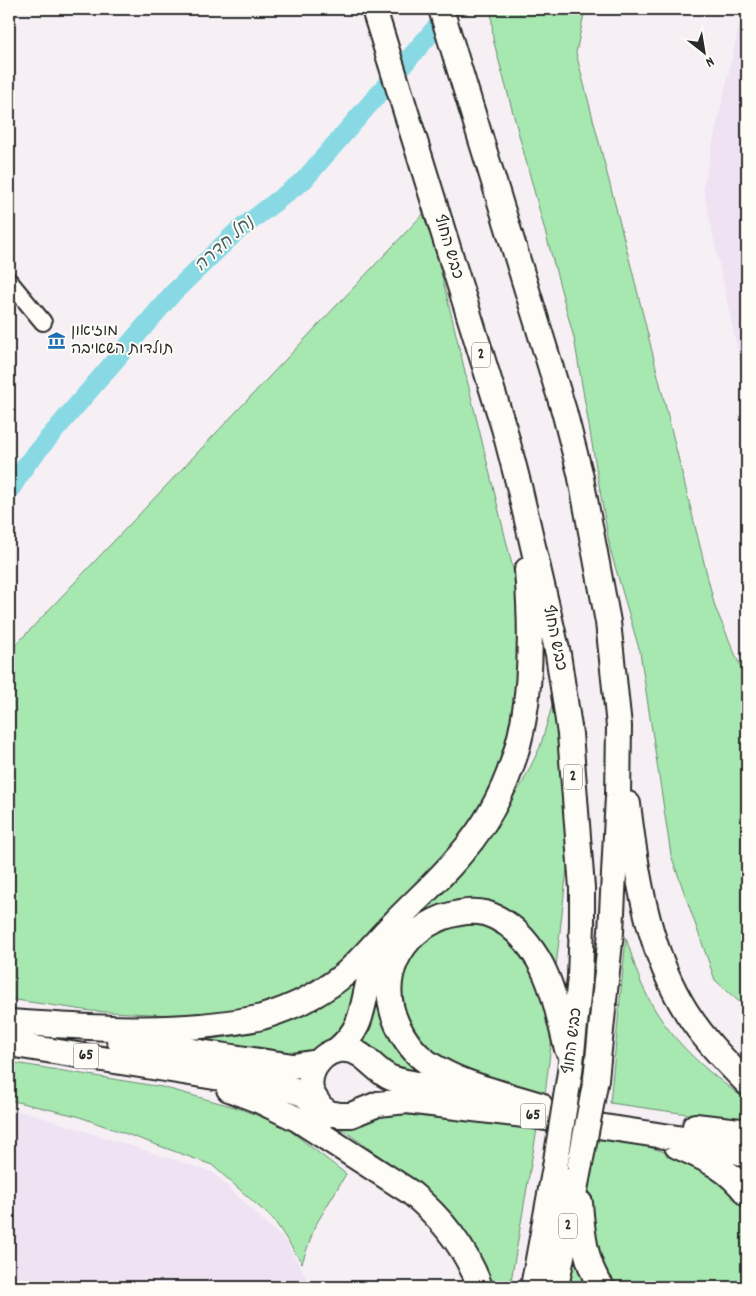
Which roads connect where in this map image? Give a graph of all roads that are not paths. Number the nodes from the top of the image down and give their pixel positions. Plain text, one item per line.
1 (374, 9) edge
2 (441, 9) edge
3 (9, 281) edge
4 (43, 322) dead end
5 (519, 486) junction
6 (619, 726) junction
7 (424, 892) junction
8 (9, 1022) edge
9 (9, 1044) edge
10 (328, 1056) junction
11 (163, 1069) junction
12 (570, 1069) junction
13 (747, 1083) edge
14 (540, 1105) junction
15 (320, 1106) junction
16 (618, 1130) junction
17 (747, 1130) edge
18 (747, 1155) edge
19 (579, 1167) junction
20 (747, 1194) edge
21 (480, 1287) edge
22 (533, 1287) edge
23 (556, 1287) edge
24 (602, 1287) edge

1 - 5 highway, כביש החוף / 2
2 - 6 highway, כביש החוף / 2
3 - 4 street
5 - 7 highway
5 - 12 highway, כביש החוף / 2
6 - 13 highway
6 - 19 highway, כביש החוף / 2, bridge
7 - 8 highway
7 - 10 highway
8 - 10 highway, 65
9 - 11 highway, 65
10 - 14 highway, 65
10 - 15 highway
11 - 15 highway, 65
11 - 21 highway
12 - 14 highway
12 - 22 highway, כביש החוף / 2, bridge
14 - 17 highway, 65
15 - 16 highway, 65
16 - 18 highway, 65
16 - 20 highway
19 - 23 highway, כביש החוף / 2
19 - 24 highway

